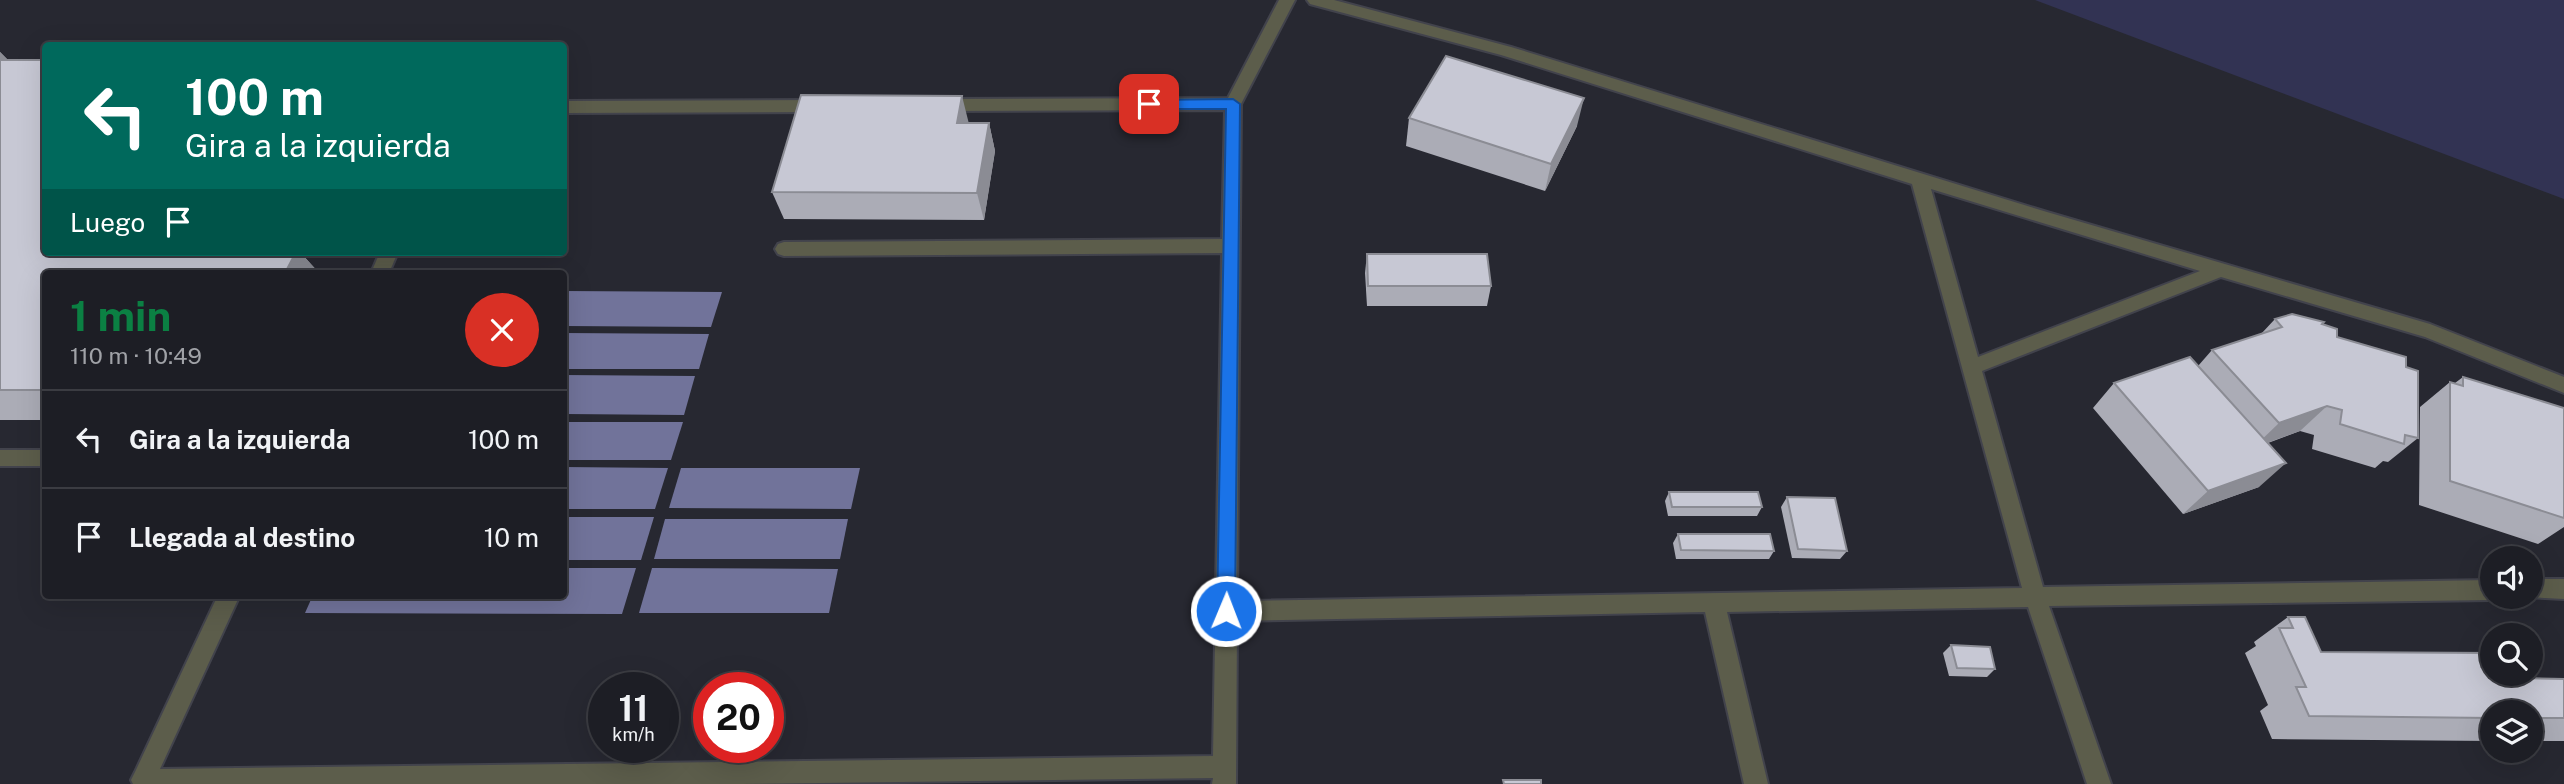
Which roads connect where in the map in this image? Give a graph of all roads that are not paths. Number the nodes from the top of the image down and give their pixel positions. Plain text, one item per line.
1 (1287, 0) edge
2 (1315, 0) edge
3 (1233, 104) junction
4 (926, 105) edge
5 (842, 106) edge
6 (567, 107) edge
7 (1920, 180) junction
8 (1231, 246) junction
9 (784, 249) dead end
10 (2220, 270) junction
11 (1972, 367) junction
12 (2564, 385) edge
13 (0, 458) edge
14 (42, 458) edge
15 (2543, 589) edge
16 (2564, 589) edge
17 (2480, 590) edge
18 (2035, 597) junction
19 (227, 599) edge
20 (1714, 603) junction
21 (1226, 611) junction
22 (1224, 776) edge
23 (1756, 784) edge
24 (2099, 784) edge

1 - 3 lane
2 - 7 lane
3 - 4 lane
3 - 8 lane
5 - 6 lane
7 - 10 lane
7 - 11 lane
8 - 9 lane
8 - 21 lane
10 - 11 lane
10 - 12 lane
11 - 18 lane
13 - 14 lane
15 - 16 lane
17 - 18 lane
18 - 20 lane
18 - 24 lane
19 - 22 lane
20 - 21 lane
20 - 23 lane
21 - 22 lane

